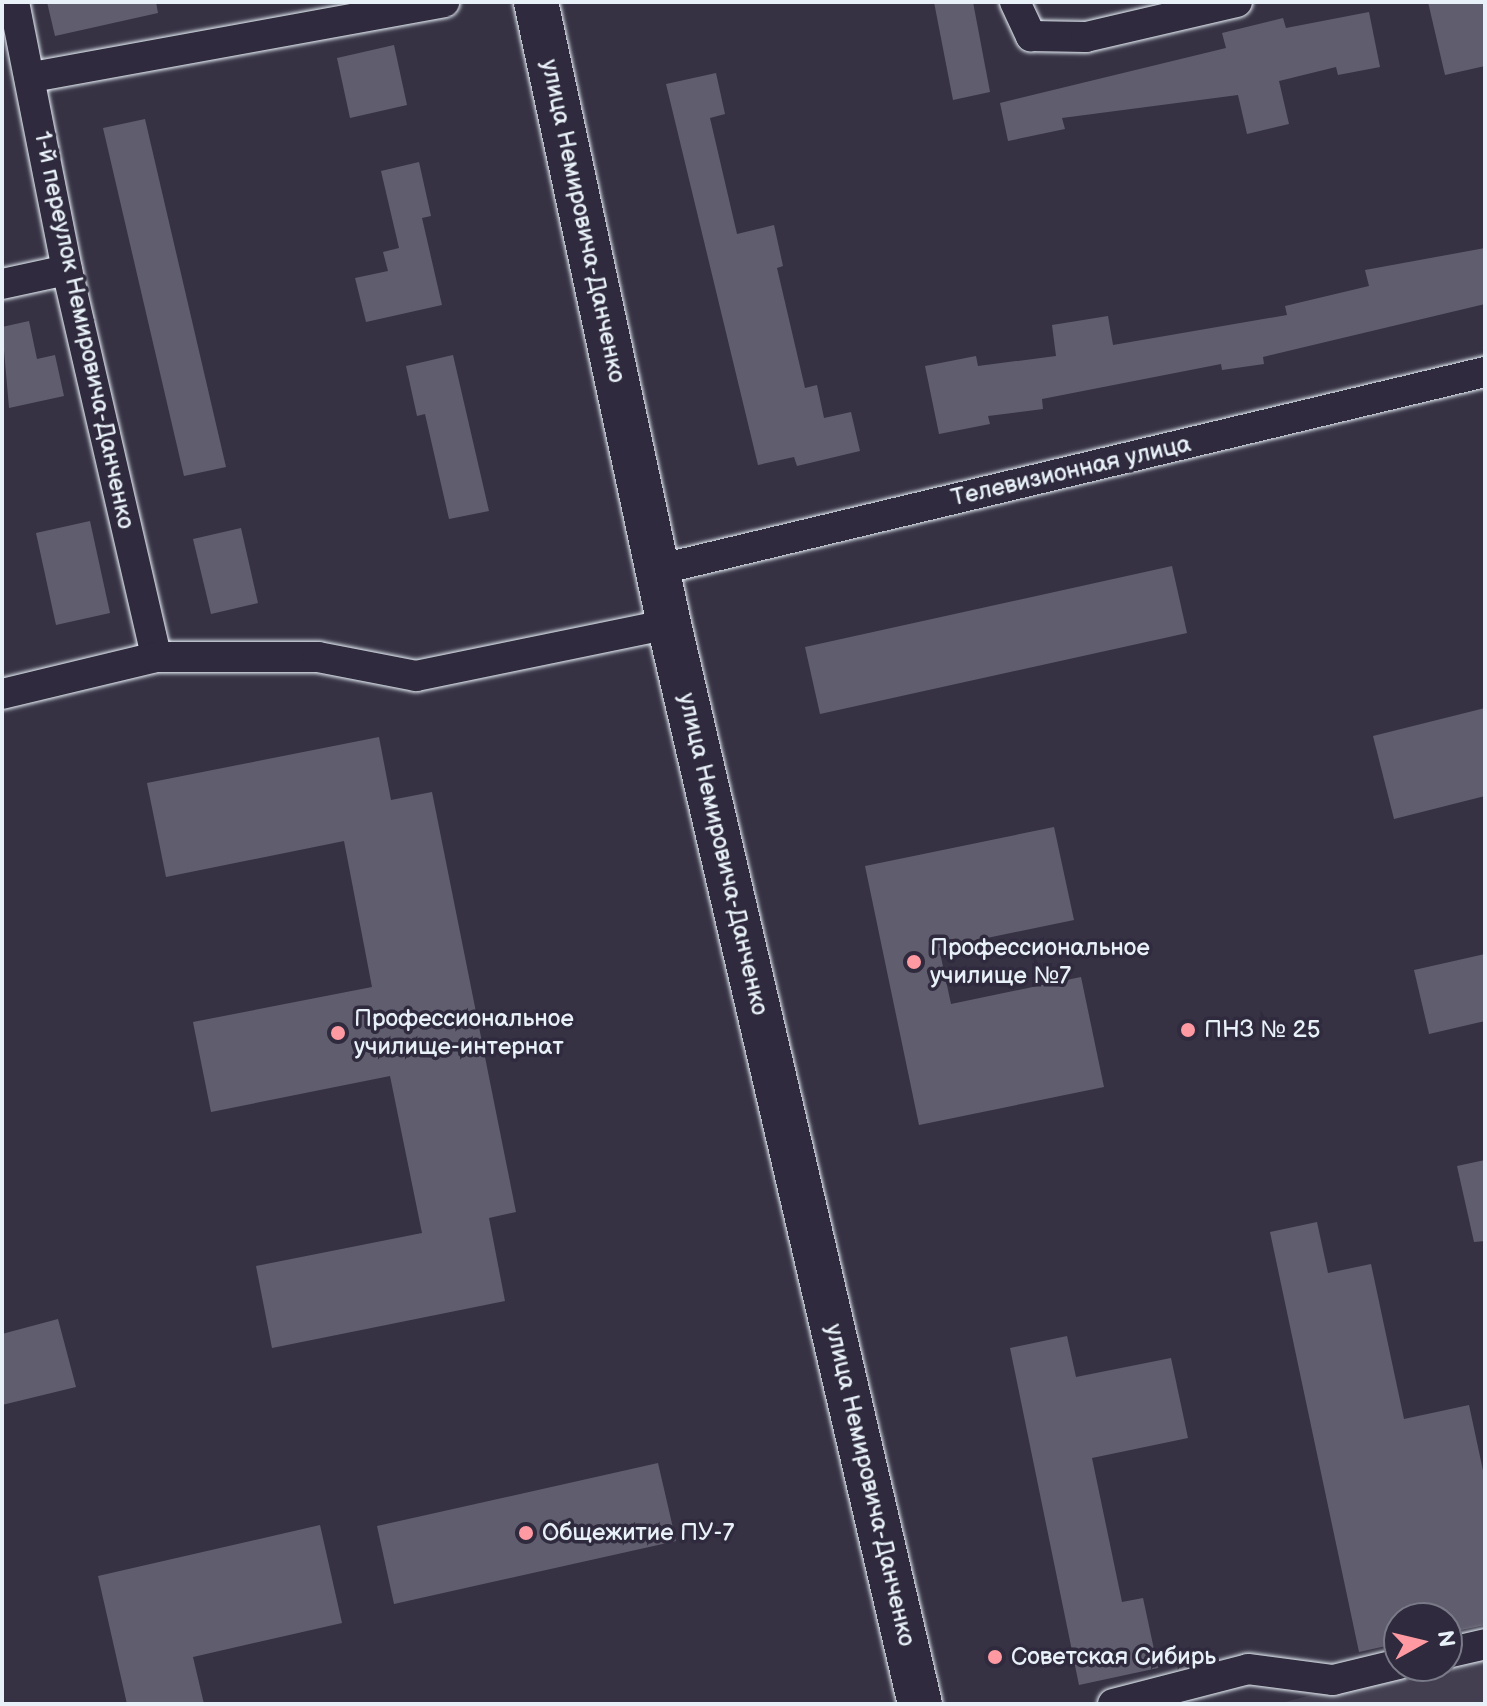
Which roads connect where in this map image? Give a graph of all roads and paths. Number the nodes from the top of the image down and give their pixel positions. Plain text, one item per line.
1 (14, 2) edge
2 (444, 2) edge
3 (536, 2) edge
4 (1015, 2) edge
5 (1237, 2) edge
6 (32, 77) junction
7 (67, 270) junction
8 (2, 284) edge
9 (1485, 372) edge
10 (657, 570) junction
11 (669, 624) junction
12 (156, 657) junction
13 (2, 694) edge
14 (1485, 1644) edge
15 (1463, 1649) edge
16 (1383, 1668) edge
17 (920, 1704) edge
18 (1113, 1704) edge

1 - 6 street, 1-й переулок Немировича-Данченко
2 - 6 street
3 - 10 main road, улица Немировича-Данченко
4 - 5 street
6 - 7 street, 1-й переулок Немировича-Данченко
7 - 8 street
7 - 12 street, 1-й переулок Немировича-Данченко
9 - 10 street, Телевизионная улица
10 - 11 main road, улица Немировича-Данченко
11 - 12 street
11 - 17 main road, улица Немировича-Данченко
12 - 13 street
14 - 15 street
16 - 18 street

